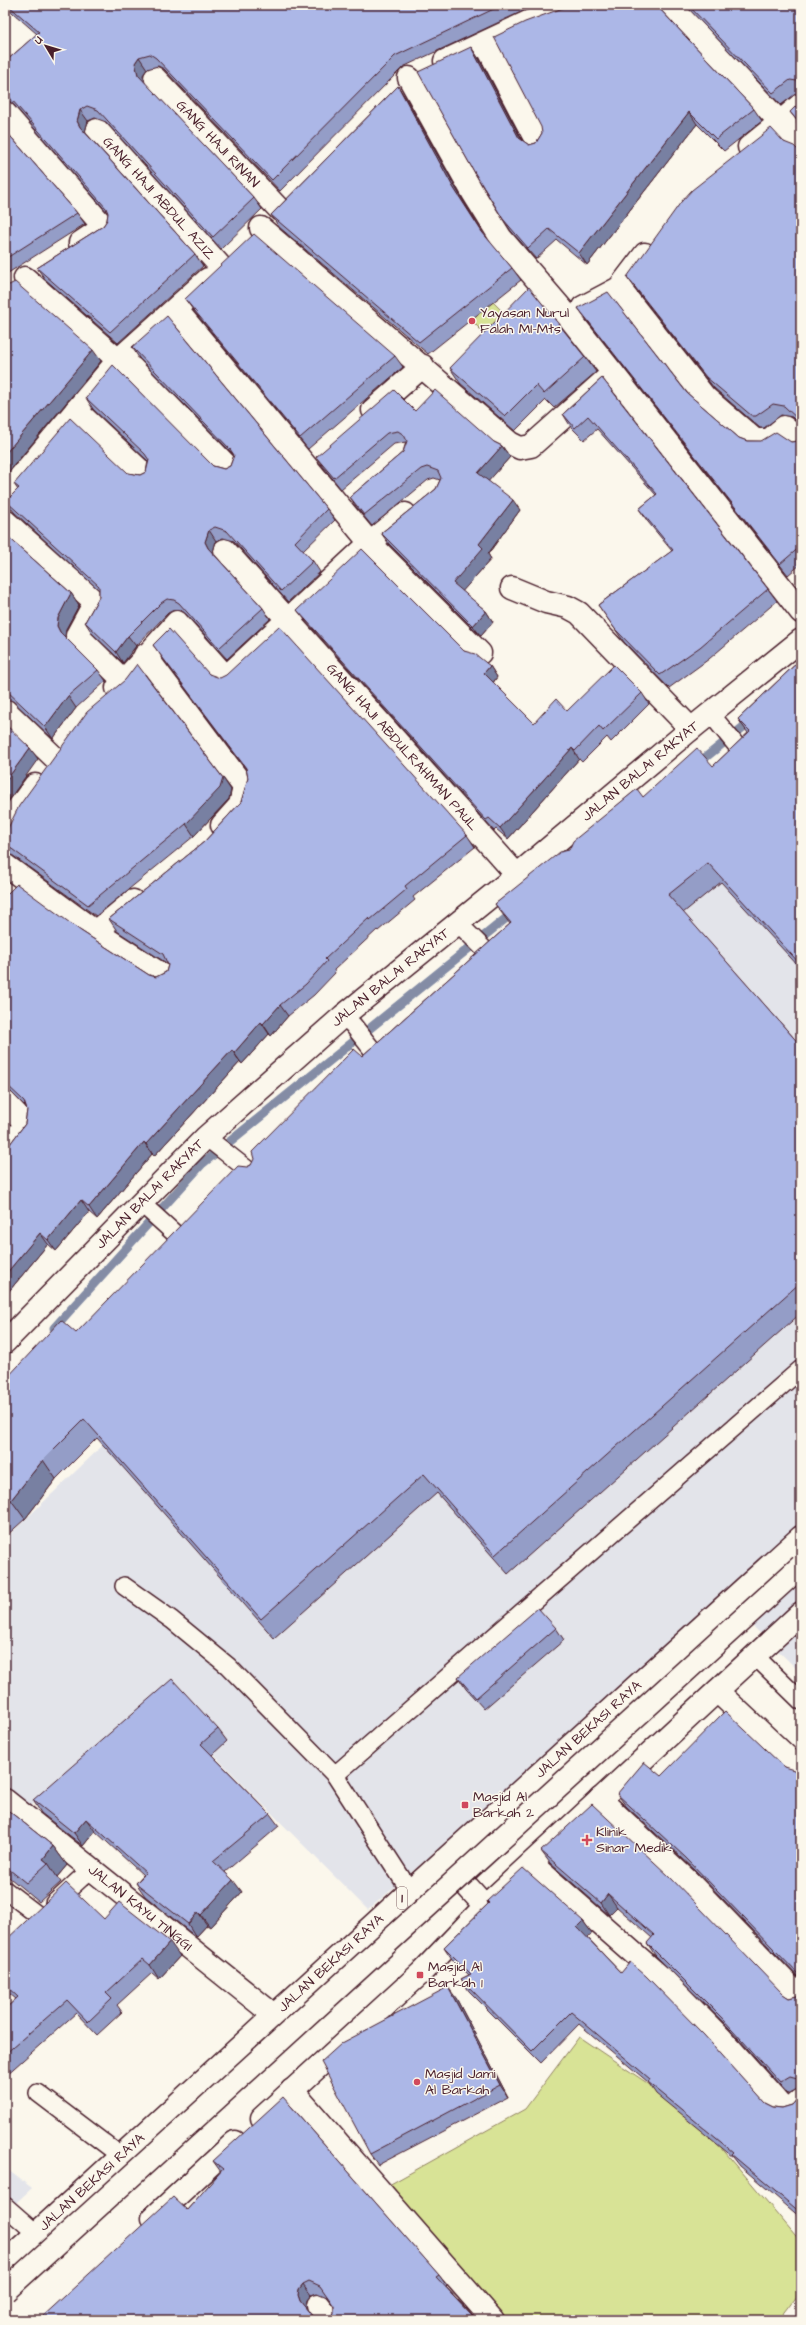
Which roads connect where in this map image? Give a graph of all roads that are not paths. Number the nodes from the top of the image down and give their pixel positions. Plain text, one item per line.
1 (578, 5) edge
2 (670, 5) edge
3 (485, 42) junction
4 (155, 78) dead end
5 (409, 78) junction
6 (392, 96) edge
7 (801, 104) edge
8 (5, 113) edge
9 (780, 122) junction
10 (97, 130) dead end
11 (538, 144) edge
12 (801, 145) edge
13 (733, 160) edge
14 (297, 193) edge
15 (280, 210) junction
16 (261, 228) junction
17 (656, 237) edge
18 (65, 252) edge
19 (45, 265) edge
20 (221, 267) junction
21 (25, 278) junction
22 (619, 288) junction
23 (5, 290) edge
24 (176, 309) junction
25 (567, 314) junction
26 (118, 360) junction
27 (423, 366) junction
28 (613, 373) junction
29 (76, 410) junction
30 (359, 422) edge
31 (801, 441) edge
32 (324, 452) edge
33 (306, 467) junction
34 (229, 468) edge
35 (144, 474) edge
36 (357, 492) edge
37 (5, 495) edge
38 (424, 500) edge
39 (340, 506) junction
40 (5, 522) edge
41 (370, 543) junction
42 (225, 550) dead end
43 (512, 588) dead end
44 (801, 612) edge
45 (287, 620) junction
46 (801, 640) edge
47 (480, 653) dead end
48 (145, 655) junction
49 (125, 682) junction
50 (103, 701) edge
51 (5, 710) edge
52 (716, 721) junction
53 (690, 729) junction
54 (68, 739) edge
55 (738, 748) edge
56 (55, 758) junction
57 (5, 836) edge
58 (208, 840) edge
59 (5, 865) edge
60 (517, 875) junction
61 (151, 886) edge
62 (465, 930) junction
63 (96, 932) junction
64 (489, 955) edge
65 (164, 976) edge
66 (348, 1020) junction
67 (374, 1051) edge
68 (5, 1102) edge
69 (212, 1141) junction
70 (5, 1152) edge
71 (253, 1174) edge
72 (146, 1208) junction
73 (178, 1237) edge
74 (5, 1342) edge
75 (801, 1369) edge
76 (794, 1543) edge
77 (801, 1567) edge
78 (124, 1586) dead end
79 (799, 1618) edge
80 (755, 1656) junction
81 (717, 1691) junction
82 (801, 1701) edge
83 (801, 1770) edge
84 (335, 1775) junction
85 (600, 1799) junction
86 (5, 1800) edge
87 (443, 1861) junction
88 (532, 1864) junction
89 (91, 1869) junction
90 (5, 1890) edge
91 (410, 1891) junction
92 (485, 1906) junction
93 (801, 1998) edge
94 (275, 2016) junction
95 (292, 2090) junction
96 (38, 2093) dead end
97 (801, 2100) edge
98 (120, 2156) junction
99 (5, 2206) edge
100 (140, 2229) edge
101 (37, 2234) junction
102 (5, 2262) edge
103 (5, 2291) edge
104 (493, 2320) edge

1 - 3 main road
2 - 9 main road
3 - 5 main road
3 - 11 main road
4 - 15 main road, GANG HAJI RINAN
5 - 6 main road
5 - 25 main road
7 - 9 main road
8 - 18 main road
9 - 12 main road
9 - 13 main road
10 - 20 main road, GANG HAJI ABDUL AZIZ
14 - 15 main road
15 - 16 main road
16 - 20 main road
16 - 27 main road
17 - 22 main road
19 - 21 main road
20 - 24 main road
21 - 23 main road
21 - 26 main road
22 - 25 main road
22 - 31 main road
24 - 26 main road
24 - 33 main road
25 - 28 main road
26 - 29 main road
26 - 34 main road
27 - 28 main road
27 - 30 main road
28 - 44 main road
29 - 35 main road
29 - 37 main road
32 - 33 main road
33 - 39 main road
36 - 39 main road
38 - 41 main road
39 - 41 main road
40 - 49 main road
41 - 45 main road
41 - 47 main road
42 - 45 main road, GANG HAJI ABDULRAHMAN PAUL
43 - 53 main road
45 - 48 main road
45 - 60 main road, GANG HAJI ABDULRAHMAN PAUL
46 - 52 main road, JALAN BALAI RAKYAT
48 - 49 main road
48 - 58 main road
49 - 50 main road
51 - 56 main road
52 - 53 main road, JALAN BALAI RAKYAT
52 - 55 lane
53 - 60 main road, JALAN BALAI RAKYAT
54 - 56 main road
56 - 57 main road
59 - 63 main road
60 - 62 main road, JALAN BALAI RAKYAT
61 - 63 main road
62 - 64 lane
62 - 66 main road, JALAN BALAI RAKYAT
63 - 65 main road
66 - 67 lane
66 - 69 main road, JALAN BALAI RAKYAT
68 - 70 main road
69 - 71 lane
69 - 72 main road, JALAN BALAI RAKYAT
72 - 73 lane
72 - 74 main road, JALAN BALAI RAKYAT
75 - 84 lane
76 - 77 main road
76 - 87 main road, JALAN BEKASI RAYA / 1
77 - 103 main road, bridge
78 - 84 lane
79 - 80 main road
80 - 81 main road
80 - 82 lane
81 - 83 main road
81 - 85 main road
84 - 91 lane
85 - 88 main road
85 - 93 main road
86 - 89 main road, JALAN KAYU TINGGI
87 - 91 main road, JALAN BEKASI RAYA / 1
87 - 92 main road
88 - 92 main road
88 - 97 main road
89 - 90 lane
89 - 94 main road, JALAN KAYU TINGGI
91 - 94 main road, JALAN BEKASI RAYA / 1
92 - 95 main road
94 - 98 main road, JALAN BEKASI RAYA / 1
95 - 100 main road
95 - 104 main road
96 - 98 lane
98 - 101 main road, JALAN BEKASI RAYA / 1
99 - 101 lane
101 - 102 main road, JALAN BEKASI RAYA / 1

